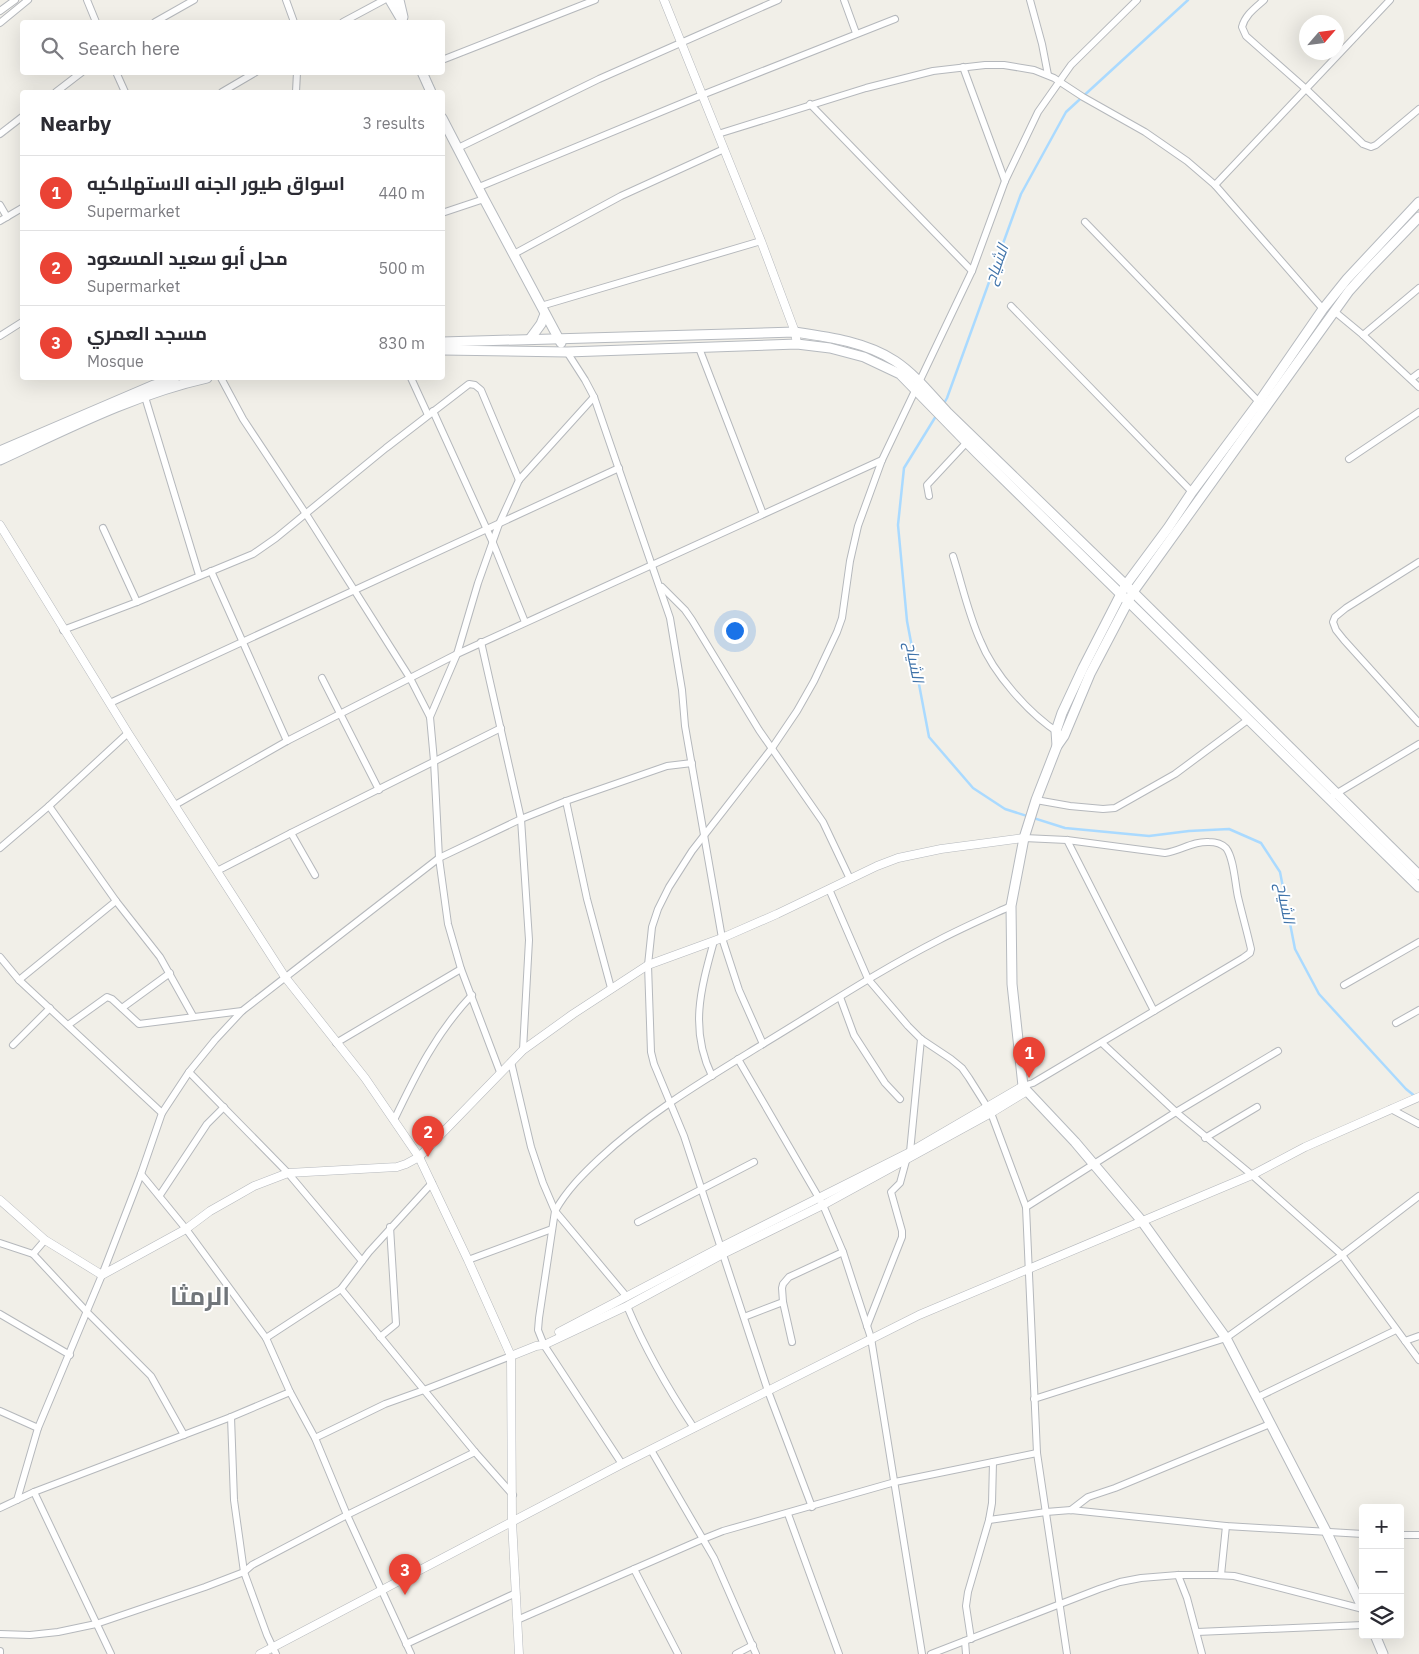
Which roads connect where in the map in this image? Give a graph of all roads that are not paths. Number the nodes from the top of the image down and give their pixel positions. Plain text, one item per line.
1 (15, 0) edge
2 (28, 0) edge
3 (87, 0) edge
4 (194, 0) edge
5 (286, 0) edge
6 (384, 0) edge
7 (390, 0) edge
8 (399, 0) edge
9 (595, 0) edge
10 (664, 0) edge
11 (778, 0) edge
12 (844, 0) edge
13 (1030, 0) edge
14 (1137, 0) edge
15 (1264, 0) edge
16 (1390, 0) edge
17 (0, 11) edge
18 (895, 18) dead end
19 (95, 20) edge
20 (159, 20) edge
21 (293, 20) edge
22 (347, 20) edge
23 (402, 20) edge
24 (403, 20) edge
25 (0, 23) edge
26 (856, 33) junction
27 (680, 44) junction
28 (445, 59) edge
29 (963, 67) junction
30 (78, 75) edge
31 (117, 75) edge
32 (251, 75) edge
33 (297, 75) edge
34 (423, 75) edge
35 (1048, 75) junction
36 (1059, 81) junction
37 (1306, 89) junction
38 (59, 90) edge
39 (124, 90) edge
40 (225, 90) edge
41 (296, 90) edge
42 (430, 90) edge
43 (702, 95) junction
44 (810, 104) junction
45 (1419, 109) edge
46 (20, 119) edge
47 (445, 124) edge
48 (0, 134) edge
49 (718, 134) junction
50 (458, 148) junction
51 (724, 149) junction
52 (1005, 181) junction
53 (1215, 185) junction
54 (479, 187) junction
55 (484, 199) junction
56 (1419, 202) edge
57 (0, 205) edge
58 (20, 209) edge
59 (445, 212) edge
60 (7, 217) junction
61 (1419, 217) edge
62 (0, 221) edge
63 (1085, 222) dead end
64 (760, 241) junction
65 (514, 254) junction
66 (972, 271) junction
67 (1419, 288) edge
68 (1011, 306) dead end
69 (1324, 309) junction
70 (543, 310) junction
71 (1334, 311) junction
72 (20, 323) edge
73 (794, 332) junction
74 (1363, 335) junction
75 (0, 336) edge
76 (530, 339) junction
77 (559, 340) junction
78 (445, 342) edge
79 (797, 344) junction
80 (699, 348) junction
81 (445, 350) edge
82 (567, 352) junction
83 (1419, 373) edge
84 (1411, 379) junction
85 (171, 380) edge
86 (199, 380) edge
87 (222, 380) edge
88 (412, 380) edge
89 (918, 385) junction
90 (1419, 387) edge
91 (145, 397) junction
92 (594, 397) junction
93 (132, 398) junction
94 (1259, 402) junction
95 (1419, 412) edge
96 (431, 413) junction
97 (946, 415) junction
98 (967, 442) junction
99 (0, 450) edge
100 (1349, 459) dead end
101 (0, 460) edge
102 (882, 460) junction
103 (619, 468) junction
104 (519, 480) junction
105 (1192, 492) junction
106 (928, 496) dead end
107 (306, 514) junction
108 (763, 514) junction
109 (500, 524) junction
110 (0, 525) edge
111 (103, 528) dead end
112 (486, 530) junction
113 (493, 544) junction
114 (953, 556) dead end
115 (1419, 562) edge
116 (651, 566) junction
117 (212, 571) junction
118 (199, 576) junction
119 (660, 586) junction
120 (1123, 590) junction
121 (354, 591) junction
122 (1133, 592) junction
123 (1128, 601) junction
124 (137, 602) junction
125 (525, 622) junction
126 (63, 630) junction
127 (242, 641) junction
128 (481, 642) junction
129 (457, 654) junction
130 (322, 678) dead end
131 (410, 678) junction
132 (110, 703) junction
133 (340, 715) junction
134 (430, 717) junction
135 (1249, 719) junction
136 (1419, 723) edge
137 (501, 728) junction
138 (1056, 731) junction
139 (128, 733) junction
140 (1064, 736) junction
141 (287, 741) junction
142 (1419, 744) edge
143 (1057, 746) junction
144 (772, 748) junction
145 (434, 761) junction
146 (692, 763) junction
147 (378, 790) junction
148 (1337, 793) junction
149 (1329, 799) junction
150 (566, 801) junction
151 (1036, 802) junction
152 (175, 805) junction
153 (48, 806) junction
154 (521, 819) junction
155 (290, 833) junction
156 (1026, 834) junction
157 (704, 835) junction
158 (1067, 840) junction
159 (0, 848) edge
160 (438, 858) junction
161 (217, 871) junction
162 (1419, 874) edge
163 (315, 875) dead end
164 (850, 879) junction
165 (1419, 887) edge
166 (829, 889) junction
167 (116, 901) junction
168 (1011, 906) junction
169 (718, 940) junction
170 (1419, 942) edge
171 (0, 957) edge
172 (648, 965) junction
173 (461, 969) junction
174 (170, 973) junction
175 (285, 977) junction
176 (868, 979) junction
177 (19, 980) junction
178 (1344, 985) dead end
179 (611, 988) junction
180 (472, 996) junction
181 (840, 997) junction
182 (50, 1008) junction
183 (122, 1008) junction
184 (1419, 1010) edge
185 (242, 1011) junction
186 (1154, 1012) junction
187 (194, 1016) junction
188 (1396, 1023) dead end
189 (68, 1025) junction
190 (921, 1039) junction
191 (336, 1043) junction
192 (1102, 1043) junction
193 (763, 1044) junction
194 (13, 1045) dead end
195 (523, 1050) junction
196 (1278, 1051) dead end
197 (738, 1059) junction
198 (511, 1062) junction
199 (189, 1072) junction
200 (500, 1072) junction
201 (712, 1076) junction
202 (1025, 1088) junction
203 (1419, 1097) edge
204 (900, 1099) dead end
205 (671, 1102) junction
206 (224, 1107) junction
207 (1257, 1107) dead end
208 (1391, 1109) junction
209 (989, 1111) junction
210 (1176, 1112) junction
211 (162, 1113) junction
212 (394, 1120) junction
213 (1419, 1124) edge
214 (1205, 1138) junction
215 (910, 1152) junction
216 (419, 1157) junction
217 (906, 1160) junction
218 (754, 1162) dead end
219 (1094, 1164) junction
220 (141, 1174) junction
221 (288, 1174) junction
222 (1252, 1175) junction
223 (432, 1183) junction
224 (702, 1190) junction
225 (160, 1195) junction
226 (1419, 1196) edge
227 (0, 1200) edge
228 (821, 1201) junction
229 (1026, 1207) junction
230 (555, 1210) junction
231 (1141, 1220) junction
232 (638, 1222) dead end
233 (390, 1227) junction
234 (186, 1229) junction
235 (552, 1229) junction
236 (45, 1240) junction
237 (0, 1243) edge
238 (722, 1250) junction
239 (843, 1252) junction
240 (33, 1254) junction
241 (1342, 1255) junction
242 (468, 1260) junction
243 (362, 1261) junction
244 (1030, 1268) junction
245 (102, 1275) junction
246 (341, 1289) junction
247 (627, 1302) junction
248 (783, 1302) junction
249 (87, 1312) junction
250 (0, 1314) edge
251 (744, 1317) junction
252 (867, 1326) junction
253 (1396, 1330) junction
254 (1419, 1336) edge
255 (380, 1337) junction
256 (266, 1338) junction
257 (871, 1338) junction
258 (1226, 1338) junction
259 (1405, 1341) junction
260 (792, 1342) dead end
261 (540, 1344) junction
262 (70, 1355) junction
263 (511, 1356) junction
264 (1419, 1360) edge
265 (424, 1390) junction
266 (768, 1391) junction
267 (290, 1392) junction
268 (1258, 1397) junction
269 (1034, 1399) junction
270 (0, 1411) edge
271 (231, 1417) junction
272 (1270, 1424) junction
273 (38, 1428) junction
274 (694, 1428) junction
275 (184, 1435) junction
276 (315, 1438) junction
277 (651, 1450) junction
278 (475, 1452) junction
279 (1037, 1453) junction
280 (993, 1462) junction
281 (622, 1464) junction
282 (895, 1482) junction
283 (34, 1492) junction
284 (513, 1496) junction
285 (16, 1500) junction
286 (812, 1507) junction
287 (0, 1508) edge
288 (1071, 1510) junction
289 (1046, 1512) junction
290 (788, 1514) junction
291 (347, 1515) junction
292 (990, 1520) junction
293 (512, 1521) junction
294 (1226, 1526) junction
295 (1327, 1532) junction
296 (1359, 1534) edge
297 (1404, 1535) edge
298 (1419, 1535) edge
299 (703, 1539) junction
300 (634, 1569) junction
301 (244, 1572) junction
302 (1178, 1575) junction
303 (1221, 1576) junction
304 (381, 1589) junction
305 (516, 1593) junction
306 (1359, 1600) edge
307 (1058, 1604) junction
308 (1359, 1608) edge
309 (517, 1620) junction
310 (96, 1624) junction
311 (1359, 1625) edge
312 (1197, 1632) junction
313 (0, 1634) edge
314 (1377, 1639) edge
315 (968, 1640) junction
316 (406, 1644) junction
317 (752, 1645) junction
318 (274, 1650) edge
319 (111, 1654) edge
320 (260, 1654) edge
321 (411, 1654) edge
322 (519, 1654) edge
323 (678, 1654) edge
324 (736, 1654) edge
325 (756, 1654) edge
326 (839, 1654) edge
327 (922, 1654) edge
328 (931, 1654) edge
329 (966, 1654) edge
330 (1067, 1654) edge
331 (1202, 1654) edge
332 (1383, 1654) edge

1 - 17 street
2 - 25 street
3 - 19 street
4 - 20 street
5 - 21 street
6 - 22 street
7 - 23 main road
8 - 24 main road
9 - 28 street
10 - 27 street
11 - 27 street
12 - 26 street
13 - 35 street
14 - 36 street
15 - 37 street
16 - 37 street
18 - 26 street
26 - 43 street
27 - 43 street
27 - 50 street
29 - 35 street
29 - 44 street
29 - 52 street
30 - 38 street
31 - 39 street
32 - 40 street
33 - 41 street
34 - 42 main road
35 - 36 street
36 - 52 street
36 - 53 street
37 - 45 street
37 - 53 street
43 - 49 street
43 - 54 street
44 - 49 street
44 - 66 street
46 - 48 street
47 - 50 main road
49 - 51 street
50 - 54 main road
51 - 64 street
51 - 65 street
52 - 66 street
53 - 69 street
54 - 55 main road
55 - 59 street
55 - 65 main road
56 - 69 main road
57 - 60 street
58 - 60 street
60 - 62 street
61 - 71 main road
63 - 94 street
64 - 70 street
64 - 73 street
65 - 70 main road
66 - 89 street
67 - 74 street
68 - 105 street
69 - 94 main road
70 - 76 main road
70 - 77 main road
71 - 74 street
71 - 122 main road
72 - 75 street
73 - 77 main road
73 - 79 street
73 - 89 main road
74 - 84 street
76 - 77 main road
76 - 78 main road
77 - 82 main road
79 - 80 main road
79 - 89 main road
80 - 82 main road
80 - 108 street
81 - 82 main road
82 - 92 street
83 - 84 street
84 - 90 street
85 - 93 main road
86 - 91 main road
87 - 107 street
88 - 96 street
89 - 97 main road
89 - 102 street
91 - 93 main road
91 - 118 street
92 - 103 street
92 - 104 street
93 - 99 main road
93 - 101 main road
94 - 105 main road
95 - 100 street
96 - 104 street
96 - 107 street
96 - 112 street
97 - 98 main road
97 - 120 main road
98 - 106 street
98 - 120 main road
102 - 108 street
102 - 144 street
103 - 109 street
103 - 116 street
104 - 109 street
105 - 120 main road
107 - 117 street
107 - 121 street
108 - 116 street
109 - 112 street
109 - 113 street
110 - 126 street
111 - 124 street
112 - 113 street
112 - 121 street
113 - 125 street
113 - 129 street
114 - 138 street
115 - 136 street
116 - 119 street
116 - 125 street
117 - 118 street
117 - 127 street
118 - 124 street
119 - 144 street
119 - 146 street
120 - 122 main road
120 - 123 main road
120 - 138 main road
121 - 127 street
121 - 131 street
122 - 123 main road
122 - 148 main road
123 - 135 main road
123 - 140 main road
124 - 126 street
125 - 128 street
126 - 132 street
127 - 132 street
127 - 141 street
128 - 129 street
128 - 137 street
129 - 131 street
129 - 134 street
130 - 133 street
131 - 133 street
131 - 134 street
132 - 139 street
133 - 141 street
133 - 147 street
134 - 145 street
135 - 149 main road
135 - 151 street
137 - 145 street
137 - 154 street
138 - 140 street
138 - 143 main road
139 - 152 street
139 - 153 street
140 - 143 main road
141 - 152 street
142 - 148 street
143 - 151 main road
144 - 157 street
144 - 164 street
145 - 147 street
145 - 160 street
146 - 150 street
146 - 157 street
147 - 155 street
148 - 149 street
148 - 162 main road
149 - 165 main road
150 - 154 street
150 - 179 street
151 - 156 main road
152 - 161 street
153 - 159 street
153 - 167 street
154 - 160 street
154 - 195 street
155 - 161 street
155 - 163 street
156 - 158 street
156 - 164 street
156 - 168 main road
157 - 169 street
157 - 172 street
158 - 186 street
158 - 186 street
160 - 173 street
160 - 175 street
161 - 175 street
164 - 166 street
166 - 169 street
166 - 176 street
167 - 174 street
167 - 177 street
168 - 176 street
168 - 202 main road
169 - 172 street
169 - 193 street
169 - 201 street
170 - 178 street
171 - 177 street
172 - 179 street
172 - 205 street
173 - 180 street
173 - 191 street
174 - 183 street
174 - 187 street
175 - 185 street
175 - 191 street
176 - 181 street
176 - 190 street
177 - 182 street
179 - 195 street
180 - 200 street
180 - 212 street
181 - 193 street
181 - 204 street
182 - 189 street
182 - 194 street
183 - 187 street
183 - 189 street
184 - 188 street
185 - 187 street
185 - 199 street
186 - 192 street
189 - 211 street
190 - 209 street
190 - 215 street
191 - 212 street
192 - 202 street
192 - 210 street
193 - 197 street
195 - 198 street
196 - 210 street
197 - 201 street
197 - 228 street
198 - 200 street
198 - 230 street
199 - 206 street
199 - 211 street
200 - 216 street
201 - 205 street
202 - 209 street
202 - 219 main road
203 - 208 street
205 - 224 street
205 - 230 street
206 - 221 street
206 - 225 street
207 - 214 street
208 - 213 street
208 - 222 street
209 - 215 street
209 - 217 street
209 - 229 street
210 - 214 street
210 - 219 street
211 - 220 street
212 - 216 street
214 - 222 street
215 - 228 street
216 - 221 street
216 - 223 street
217 - 228 street
217 - 252 street
218 - 224 street
219 - 229 street
219 - 231 main road
220 - 225 street
220 - 245 street
221 - 234 street
221 - 243 street
222 - 231 street
222 - 241 street
223 - 233 street
223 - 242 street
224 - 232 street
224 - 238 street
225 - 234 street
226 - 241 street
227 - 236 street
228 - 238 street
228 - 239 street
229 - 244 street
230 - 235 street
230 - 247 street
231 - 244 street
231 - 258 main road
233 - 243 street
233 - 255 street
234 - 245 street
234 - 256 street
235 - 242 street
235 - 261 street
236 - 240 street
236 - 245 street
237 - 240 street
238 - 247 street
238 - 251 street
239 - 248 street
239 - 252 street
240 - 249 street
241 - 253 street
241 - 258 street
242 - 263 street
243 - 246 street
244 - 257 street
244 - 269 street
245 - 249 street
246 - 255 street
246 - 256 street
247 - 261 street
247 - 274 street
248 - 251 street
248 - 260 street
249 - 262 street
249 - 275 street
250 - 262 street
251 - 266 street
252 - 257 street
253 - 259 street
253 - 268 street
254 - 259 street
255 - 265 street
256 - 267 street
257 - 266 street
257 - 282 street
258 - 268 main road
258 - 269 street
259 - 264 street
261 - 263 street
261 - 281 street
262 - 273 street
263 - 265 street
263 - 284 street
265 - 276 street
265 - 278 street
266 - 274 street
266 - 286 street
267 - 271 street
267 - 276 street
268 - 272 main road
269 - 279 street
270 - 273 street
271 - 275 street
271 - 301 street
272 - 288 street
272 - 295 main road
273 - 285 street
274 - 277 street
275 - 283 street
276 - 291 street
277 - 281 street
277 - 299 street
278 - 284 street
278 - 291 street
279 - 280 street
279 - 289 street
280 - 282 street
280 - 292 street
281 - 293 street
282 - 286 street
282 - 327 street
283 - 285 street
283 - 310 street
284 - 293 street
285 - 287 street
286 - 290 street
288 - 289 street
288 - 294 street
289 - 292 street
289 - 307 street
290 - 299 street
290 - 326 street
291 - 301 street
291 - 304 street
292 - 315 street
293 - 304 street
293 - 305 street
294 - 295 street
294 - 303 street
295 - 296 street
295 - 306 main road
297 - 298 street
299 - 300 street
299 - 317 street
300 - 309 street
300 - 323 street
301 - 310 street
301 - 318 street
302 - 303 street
302 - 307 street
302 - 312 street
303 - 308 street
304 - 316 street
304 - 318 street
305 - 309 street
305 - 316 street
307 - 315 street
307 - 330 street
309 - 322 street
310 - 313 street
310 - 319 street
311 - 312 street
312 - 331 street
314 - 332 main road
315 - 328 street
315 - 329 street
316 - 321 street
317 - 324 street
317 - 325 street
318 - 320 street

